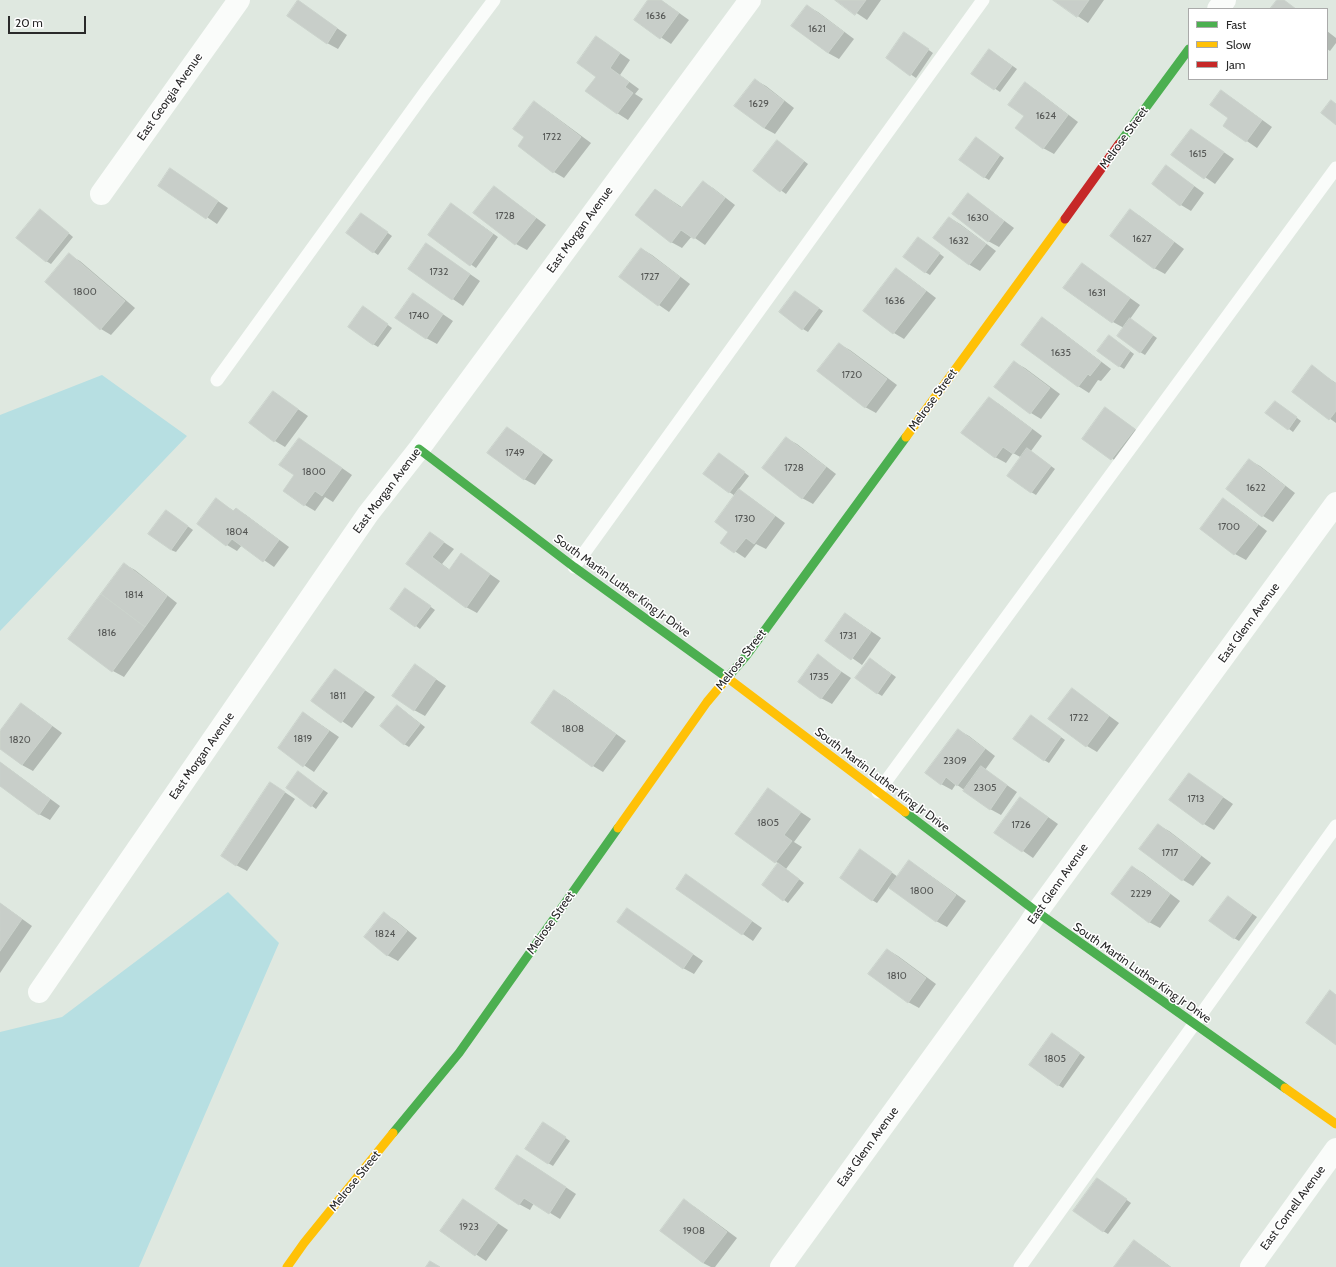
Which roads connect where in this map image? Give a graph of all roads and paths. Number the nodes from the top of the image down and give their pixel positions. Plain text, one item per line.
1 (239, 0) edge
2 (494, 0) edge
3 (750, 0) edge
4 (983, 0) edge
5 (1225, 0) edge
6 (1219, 8) edge
7 (1188, 50) edge
8 (1336, 168) edge
9 (101, 194) dead end
10 (217, 380) dead end
11 (418, 449) junction
12 (1336, 503) edge
13 (574, 567) junction
14 (728, 678) junction
15 (878, 792) junction
16 (1336, 826) edge
17 (1037, 912) junction
18 (39, 992) dead end
19 (1193, 1024) junction
20 (1336, 1124) edge
21 (1336, 1149) edge
22 (287, 1267) edge
23 (781, 1267) edge
24 (1020, 1267) edge
25 (1251, 1267) edge

1 - 9 street, East Georgia Avenue
2 - 10 lane
3 - 11 street, East Morgan Avenue
4 - 13 lane
5 - 6 street
7 - 14 street, Melrose Street
8 - 15 lane
11 - 13 street, South Martin Luther King Jr Drive
11 - 18 street, East Morgan Avenue
12 - 17 street, East Glenn Avenue
13 - 14 street, South Martin Luther King Jr Drive
14 - 15 street, South Martin Luther King Jr Drive
14 - 22 street, Melrose Street
15 - 17 street, South Martin Luther King Jr Drive
16 - 19 lane
17 - 19 street, South Martin Luther King Jr Drive
17 - 23 street, East Glenn Avenue
19 - 20 street, South Martin Luther King Jr Drive
19 - 24 lane
21 - 25 street, East Cornell Avenue

